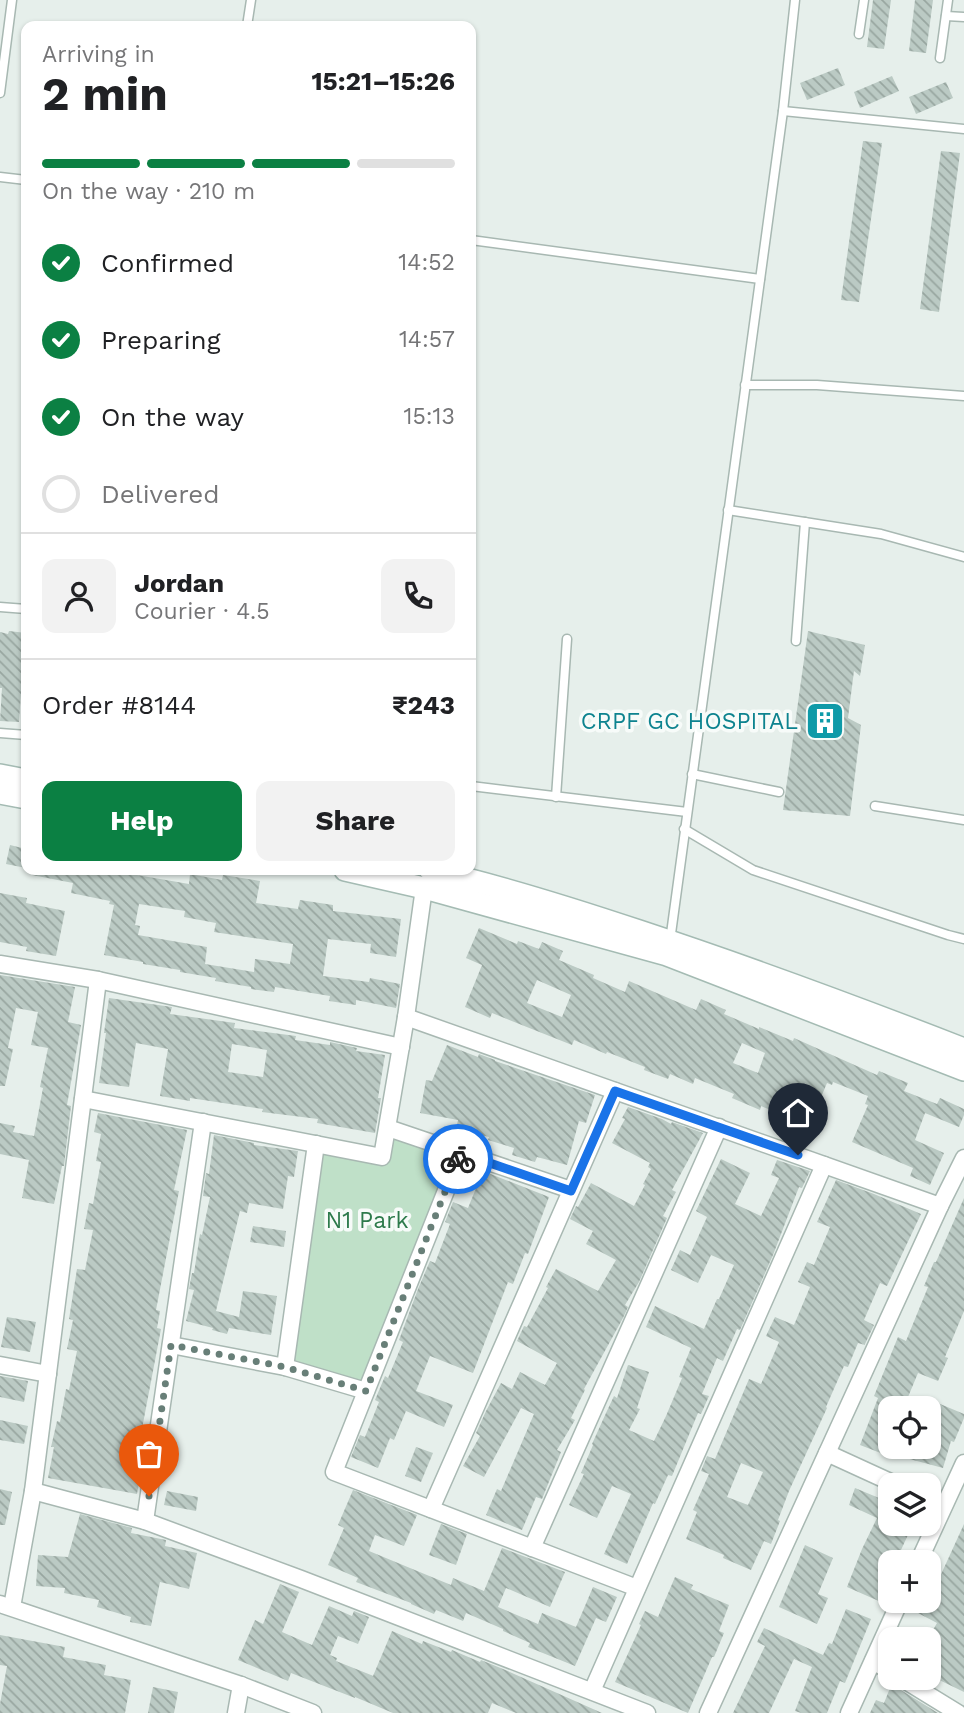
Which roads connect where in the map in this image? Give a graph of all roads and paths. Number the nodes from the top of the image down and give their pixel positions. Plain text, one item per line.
1 (12, 0) edge
2 (251, 0) edge
3 (795, 0) edge
4 (864, 0) edge
5 (948, 0) edge
6 (946, 16) junction
7 (964, 17) edge
8 (248, 21) edge
9 (859, 34) dead end
10 (940, 58) dead end
11 (0, 93) edge
12 (783, 111) junction
13 (964, 129) edge
14 (0, 177) edge
15 (21, 179) edge
16 (476, 241) edge
17 (760, 279) junction
18 (745, 385) junction
19 (964, 396) edge
20 (728, 510) junction
21 (805, 522) junction
22 (964, 557) edge
23 (0, 607) edge
24 (21, 609) edge
25 (567, 639) dead end
26 (796, 641) dead end
27 (0, 733) edge
28 (21, 735) edge
29 (692, 774) junction
30 (0, 775) edge
31 (21, 779) edge
32 (476, 787) edge
33 (779, 792) dead end
34 (0, 793) edge
35 (21, 797) edge
36 (556, 797) junction
37 (875, 806) dead end
38 (687, 812) junction
39 (964, 820) edge
40 (684, 829) junction
41 (391, 875) edge
42 (427, 879) edge
43 (964, 939) edge
44 (670, 941) junction
45 (0, 964) edge
46 (98, 980) junction
47 (406, 1017) junction
48 (921, 1042) junction
49 (401, 1047) junction
50 (964, 1049) edge
51 (964, 1070) edge
52 (615, 1091) junction
53 (83, 1099) junction
54 (203, 1122) junction
55 (388, 1128) junction
56 (719, 1128) junction
57 (316, 1144) junction
58 (461, 1153) junction
59 (964, 1157) edge
60 (824, 1164) junction
61 (571, 1191) junction
62 (940, 1206) junction
63 (171, 1345) junction
64 (0, 1365) edge
65 (285, 1367) junction
66 (48, 1374) junction
67 (366, 1391) junction
68 (827, 1452) junction
69 (964, 1463) edge
70 (878, 1476) edge
71 (33, 1491) junction
72 (941, 1497) edge
73 (431, 1509) junction
74 (145, 1521) junction
75 (532, 1548) junction
76 (637, 1588) junction
77 (6, 1605) edge
78 (895, 1613) edge
79 (873, 1661) junction
80 (878, 1664) edge
81 (241, 1685) junction
82 (921, 1690) edge
83 (592, 1691) junction
84 (236, 1713) edge
85 (313, 1713) edge
86 (647, 1713) edge
87 (708, 1713) edge
88 (849, 1713) edge
89 (958, 1713) edge

1 - 11 lane
2 - 8 lane
3 - 12 lane
4 - 9 lane
5 - 6 lane
6 - 7 lane
6 - 10 lane
12 - 13 lane
12 - 17 lane
14 - 15 lane
16 - 17 lane
17 - 18 lane
18 - 19 lane
18 - 20 lane
20 - 21 lane
20 - 29 lane
21 - 22 lane
21 - 26 lane
23 - 24 lane
25 - 36 lane
27 - 28 lane
29 - 33 lane
29 - 38 lane
30 - 31 street
32 - 36 lane
34 - 35 street
36 - 38 lane
37 - 39 lane
38 - 40 lane
40 - 43 lane
40 - 44 lane
41 - 42 street
42 - 44 street
42 - 47 street
42 - 48 street
44 - 48 street
45 - 46 street
46 - 49 street
46 - 53 street
47 - 49 street
47 - 52 street
48 - 50 street
48 - 51 street
49 - 55 street
52 - 56 street
52 - 61 street
53 - 54 street
53 - 66 street
54 - 57 street
54 - 63 street
55 - 57 street
55 - 58 street
56 - 60 street
56 - 75 street
57 - 65 street
58 - 61 street
58 - 67 street
59 - 62 street
60 - 62 street
60 - 76 street
61 - 73 street
62 - 68 street
63 - 65 street
63 - 74 street
64 - 66 street
65 - 67 street
66 - 71 street
67 - 73 street
68 - 70 street
68 - 87 street
69 - 72 street
71 - 74 street
71 - 77 street
73 - 75 street
74 - 83 street
75 - 76 street
76 - 83 street
77 - 81 street
78 - 79 street
79 - 80 street
79 - 88 street
81 - 84 street
81 - 85 street
82 - 89 street
83 - 86 street

